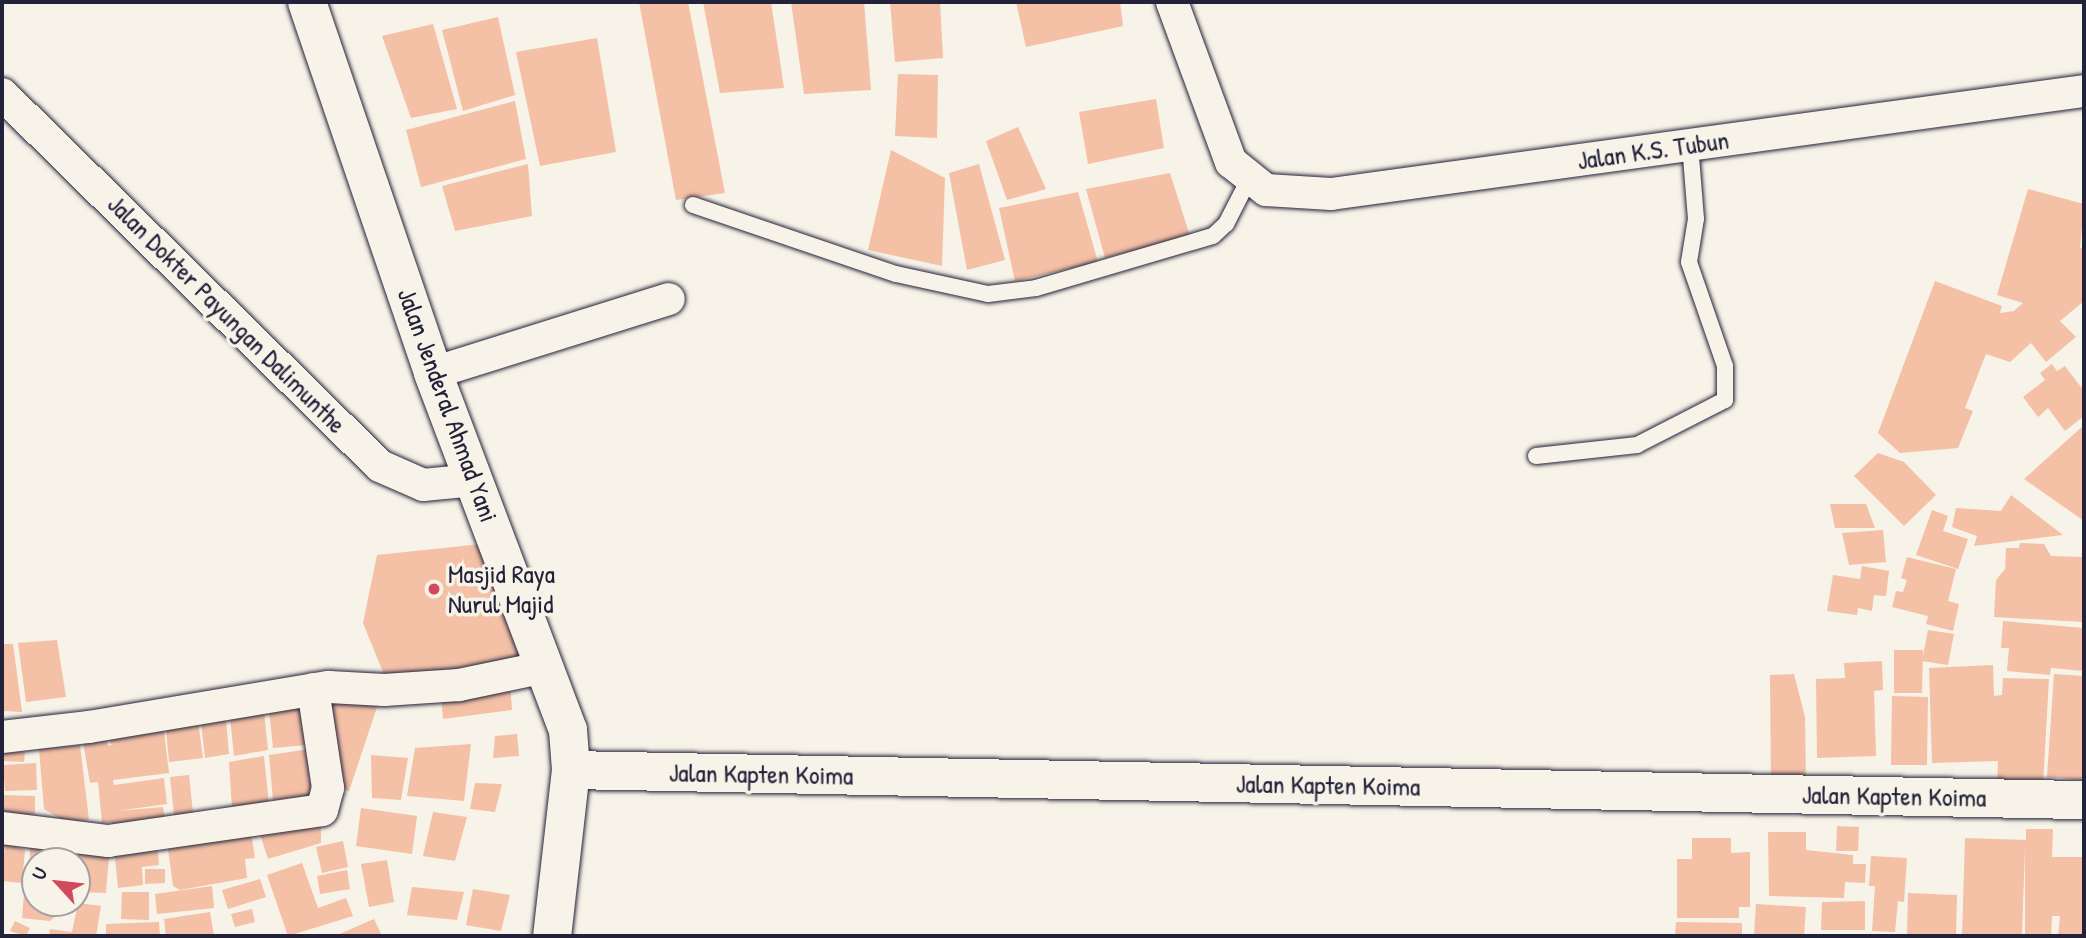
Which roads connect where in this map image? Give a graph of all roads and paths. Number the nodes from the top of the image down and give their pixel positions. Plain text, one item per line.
1 (307, 2) edge
2 (1172, 2) edge
3 (2084, 91) edge
4 (2, 94) edge
5 (1690, 145) junction
6 (1241, 169) junction
7 (693, 205) dead end
8 (669, 299) dead end
9 (433, 373) junction
10 (1536, 456) dead end
11 (475, 480) junction
12 (546, 667) junction
13 (313, 689) junction
14 (2, 737) edge
15 (571, 771) junction
16 (2084, 800) edge
17 (2, 828) edge
18 (552, 936) edge

1 - 9 street, Jalan Jenderal Ahmad Yani
2 - 6 street
3 - 5 street, Jalan K.S. Tubun
4 - 11 street, Jalan Dokter Payungan Dalimunthe
5 - 6 street, Jalan K.S. Tubun
5 - 10 lane
6 - 7 lane
8 - 9 street
9 - 11 street, Jalan Jenderal Ahmad Yani
11 - 12 street, Jalan Jenderal Ahmad Yani
12 - 13 street
12 - 15 street, Jalan Jenderal Ahmad Yani
13 - 14 street
13 - 17 street
15 - 16 street, Jalan Kapten Koima
15 - 18 street, Jalan Jenderal Ahmad Yani

